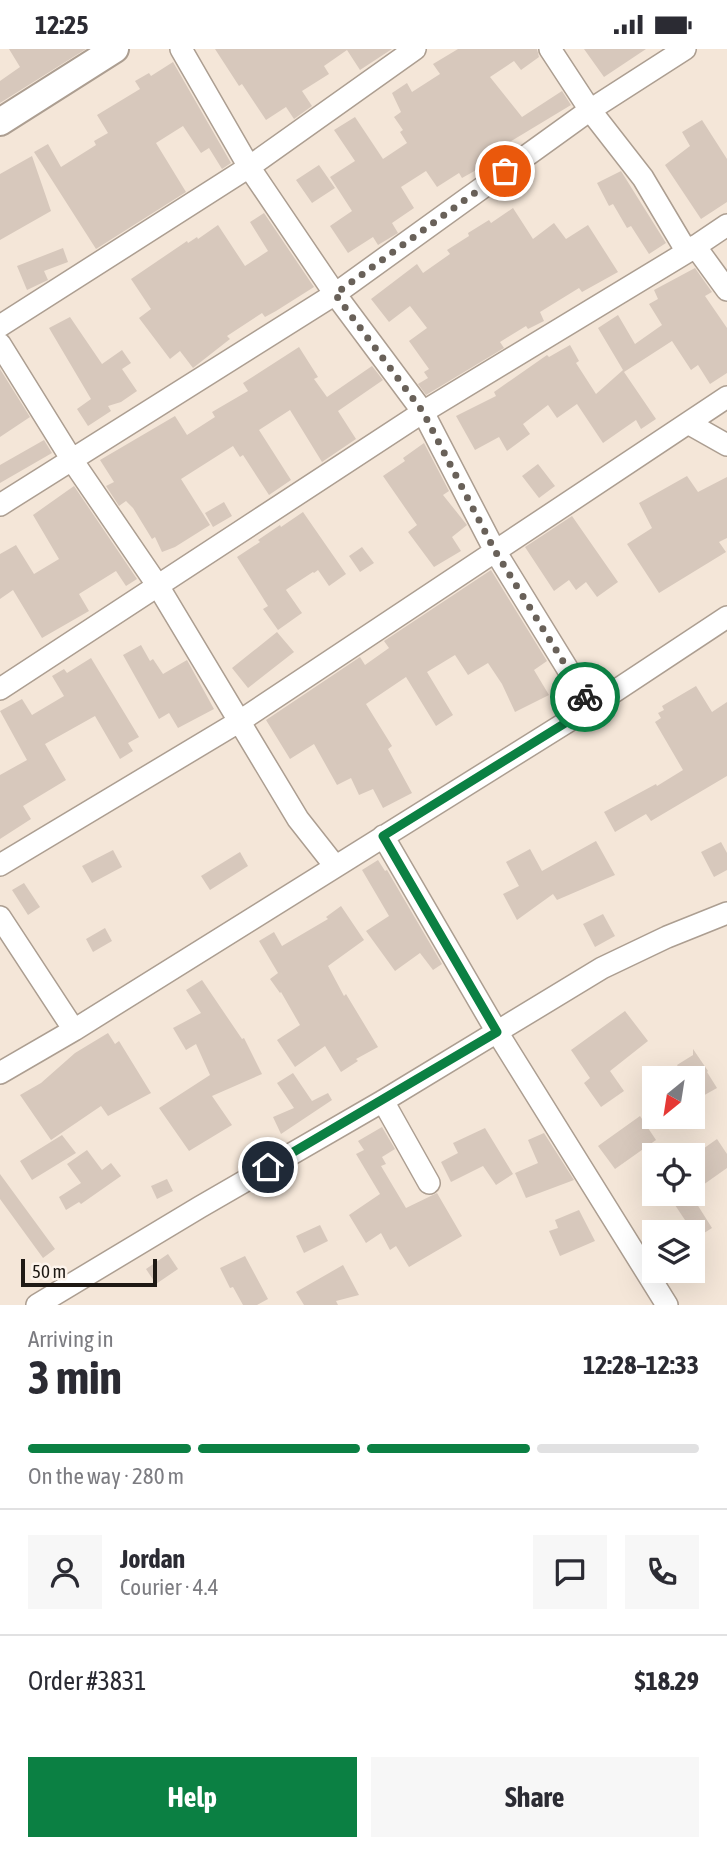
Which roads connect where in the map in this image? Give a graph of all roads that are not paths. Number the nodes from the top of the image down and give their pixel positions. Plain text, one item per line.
1 (116, 49) edge
2 (181, 49) edge
3 (415, 49) edge
4 (550, 49) edge
5 (685, 49) edge
6 (590, 110) junction
7 (0, 122) edge
8 (250, 167) junction
9 (727, 225) edge
10 (691, 249) junction
11 (727, 290) edge
12 (335, 294) junction
13 (0, 326) edge
14 (0, 344) edge
15 (727, 397) edge
16 (423, 412) junction
17 (688, 423) junction
18 (727, 445) edge
19 (72, 460) junction
20 (0, 505) edge
21 (495, 551) junction
22 (158, 586) junction
23 (727, 617) edge
24 (0, 689) edge
25 (591, 707) junction
26 (240, 721) junction
27 (383, 836) junction
28 (0, 865) edge
29 (335, 866) junction
30 (727, 913) edge
31 (0, 917) edge
32 (74, 1030) junction
33 (497, 1032) junction
34 (0, 1073) edge
35 (383, 1101) junction
36 (429, 1183) dead end
37 (37, 1305) edge
38 (667, 1305) edge

1 - 7 street
2 - 8 street
3 - 8 street
4 - 6 street
5 - 6 street
6 - 10 street
6 - 12 street
8 - 12 street
8 - 13 street
9 - 10 street
10 - 11 street
10 - 16 street
12 - 16 street
12 - 19 street
14 - 19 street
15 - 17 street
16 - 21 street
16 - 22 street
17 - 18 street
17 - 21 street
19 - 20 street
19 - 22 street
21 - 25 street
21 - 26 street
22 - 24 street
22 - 26 street
23 - 25 street
25 - 27 street
26 - 28 street
26 - 29 street
27 - 29 street
27 - 33 street
29 - 32 street
30 - 33 street
31 - 32 street
32 - 34 street
33 - 35 street
33 - 38 street
35 - 36 street
35 - 37 street

